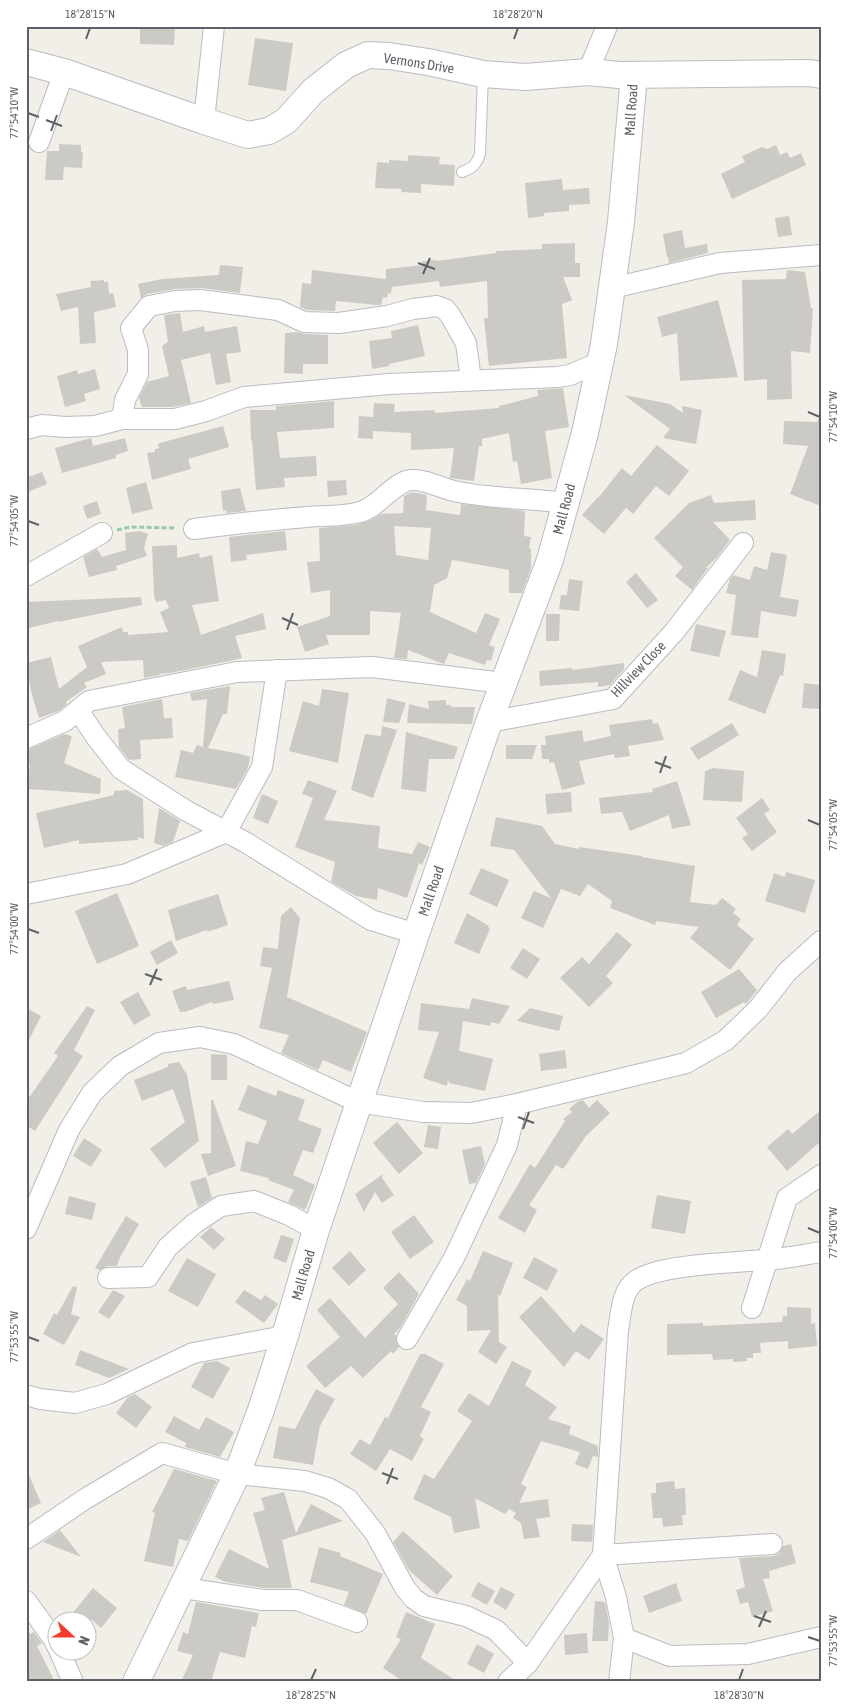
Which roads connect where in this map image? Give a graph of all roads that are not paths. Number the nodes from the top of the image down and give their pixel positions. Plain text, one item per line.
1 (214, 26) edge
2 (607, 26) edge
3 (26, 62) edge
4 (64, 72) junction
5 (588, 72) junction
6 (483, 74) junction
7 (634, 75) junction
8 (821, 75) edge
9 (204, 121) junction
10 (40, 142) dead end
11 (462, 172) dead end
12 (821, 255) edge
13 (612, 288) junction
14 (600, 362) junction
15 (471, 380) junction
16 (122, 419) junction
17 (26, 429) edge
18 (565, 503) junction
19 (194, 529) road end
20 (102, 533) road end
21 (743, 543) dead end
22 (26, 576) edge
23 (277, 670) junction
24 (503, 683) junction
25 (78, 710) junction
26 (489, 722) junction
27 (26, 738) edge
28 (226, 832) junction
29 (26, 894) edge
30 (416, 934) junction
31 (821, 941) edge
32 (358, 1102) junction
33 (517, 1104) junction
34 (821, 1175) edge
35 (26, 1229) edge
36 (316, 1230) junction
37 (821, 1252) edge
38 (767, 1260) junction
39 (108, 1278) dead end
40 (752, 1308) dead end
41 (285, 1336) junction
42 (407, 1339) dead end
43 (26, 1395) edge
44 (237, 1474) junction
45 (26, 1539) edge
46 (772, 1544) dead end
47 (604, 1555) junction
48 (182, 1588) junction
49 (26, 1601) edge
50 (357, 1622) dead end
51 (48, 1631) edge
52 (821, 1637) edge
53 (624, 1638) junction
54 (63, 1660) edge
55 (528, 1663) junction
56 (73, 1682) edge
57 (136, 1682) edge
58 (508, 1682) edge
59 (619, 1682) edge

1 - 9 street
2 - 5 street
3 - 4 street, Vernons Drive
4 - 9 street, Vernons Drive
4 - 10 street
5 - 6 street, Vernons Drive
5 - 7 street, Vernons Drive
6 - 9 street, Vernons Drive
6 - 11 lane
7 - 8 street, Vernons Drive
7 - 13 street, Mall Road
12 - 13 street
13 - 14 street, Mall Road
14 - 15 street
14 - 18 street, Mall Road
15 - 16 street
15 - 16 street
16 - 17 street
18 - 19 street
18 - 24 street, Mall Road
20 - 22 street
21 - 26 street, Hillview Close
23 - 24 street
23 - 25 street
23 - 28 street
24 - 26 street, Mall Road
25 - 27 street
25 - 28 street
26 - 30 street, Mall Road
28 - 29 street
28 - 30 street
30 - 32 street, Mall Road
31 - 33 street
32 - 33 street
32 - 35 street
32 - 36 street, Mall Road
33 - 42 street
34 - 38 street
36 - 39 street
36 - 41 street, Mall Road
37 - 38 street
38 - 40 street
38 - 47 street
41 - 43 street
41 - 44 street, Mall Road
44 - 45 street
44 - 48 street, Mall Road
44 - 55 street
46 - 47 street
47 - 53 street
47 - 55 street
48 - 50 street
48 - 57 street, Mall Road
49 - 51 street
52 - 53 street
53 - 59 street
54 - 56 street
55 - 58 street

